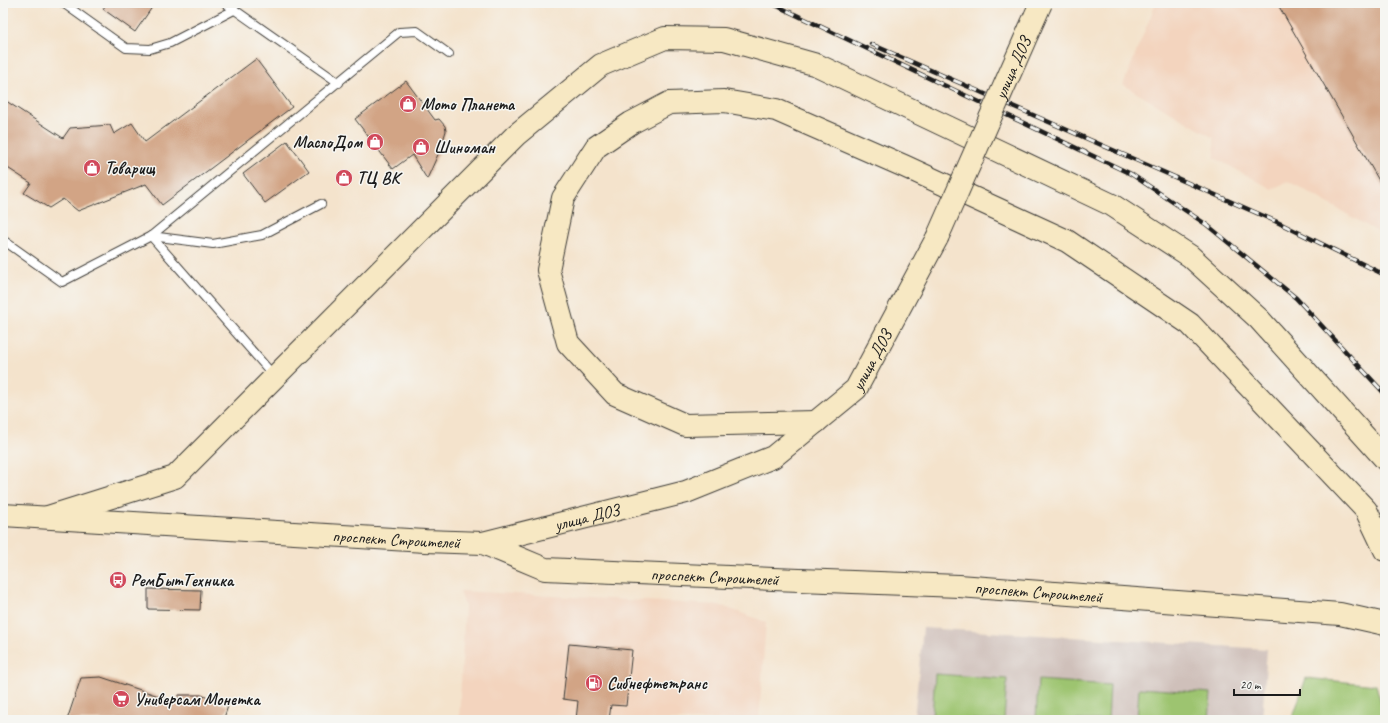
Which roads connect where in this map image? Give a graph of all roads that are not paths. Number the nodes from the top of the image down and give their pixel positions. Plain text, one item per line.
1 (64, 3) edge
2 (225, 3) edge
3 (1041, 3) edge
4 (234, 10) junction
5 (449, 54) dead end
6 (339, 83) junction
7 (321, 204) dead end
8 (151, 236) junction
9 (3, 240) edge
10 (275, 377) junction
11 (816, 422) junction
12 (1385, 459) edge
13 (3, 515) edge
14 (48, 517) junction
15 (483, 543) junction
16 (1385, 550) edge
17 (1385, 624) edge

1 - 4 lane
2 - 4 lane
3 - 11 main road, улица ДОЗ, bridge
4 - 6 lane
5 - 6 lane
6 - 8 lane
7 - 8 lane
8 - 9 lane
8 - 10 lane
10 - 12 main road
10 - 14 main road
11 - 15 main road, улица ДОЗ
11 - 16 main road
13 - 14 main road, проспект Строителей
14 - 15 main road, проспект Строителей
15 - 17 main road, проспект Строителей

